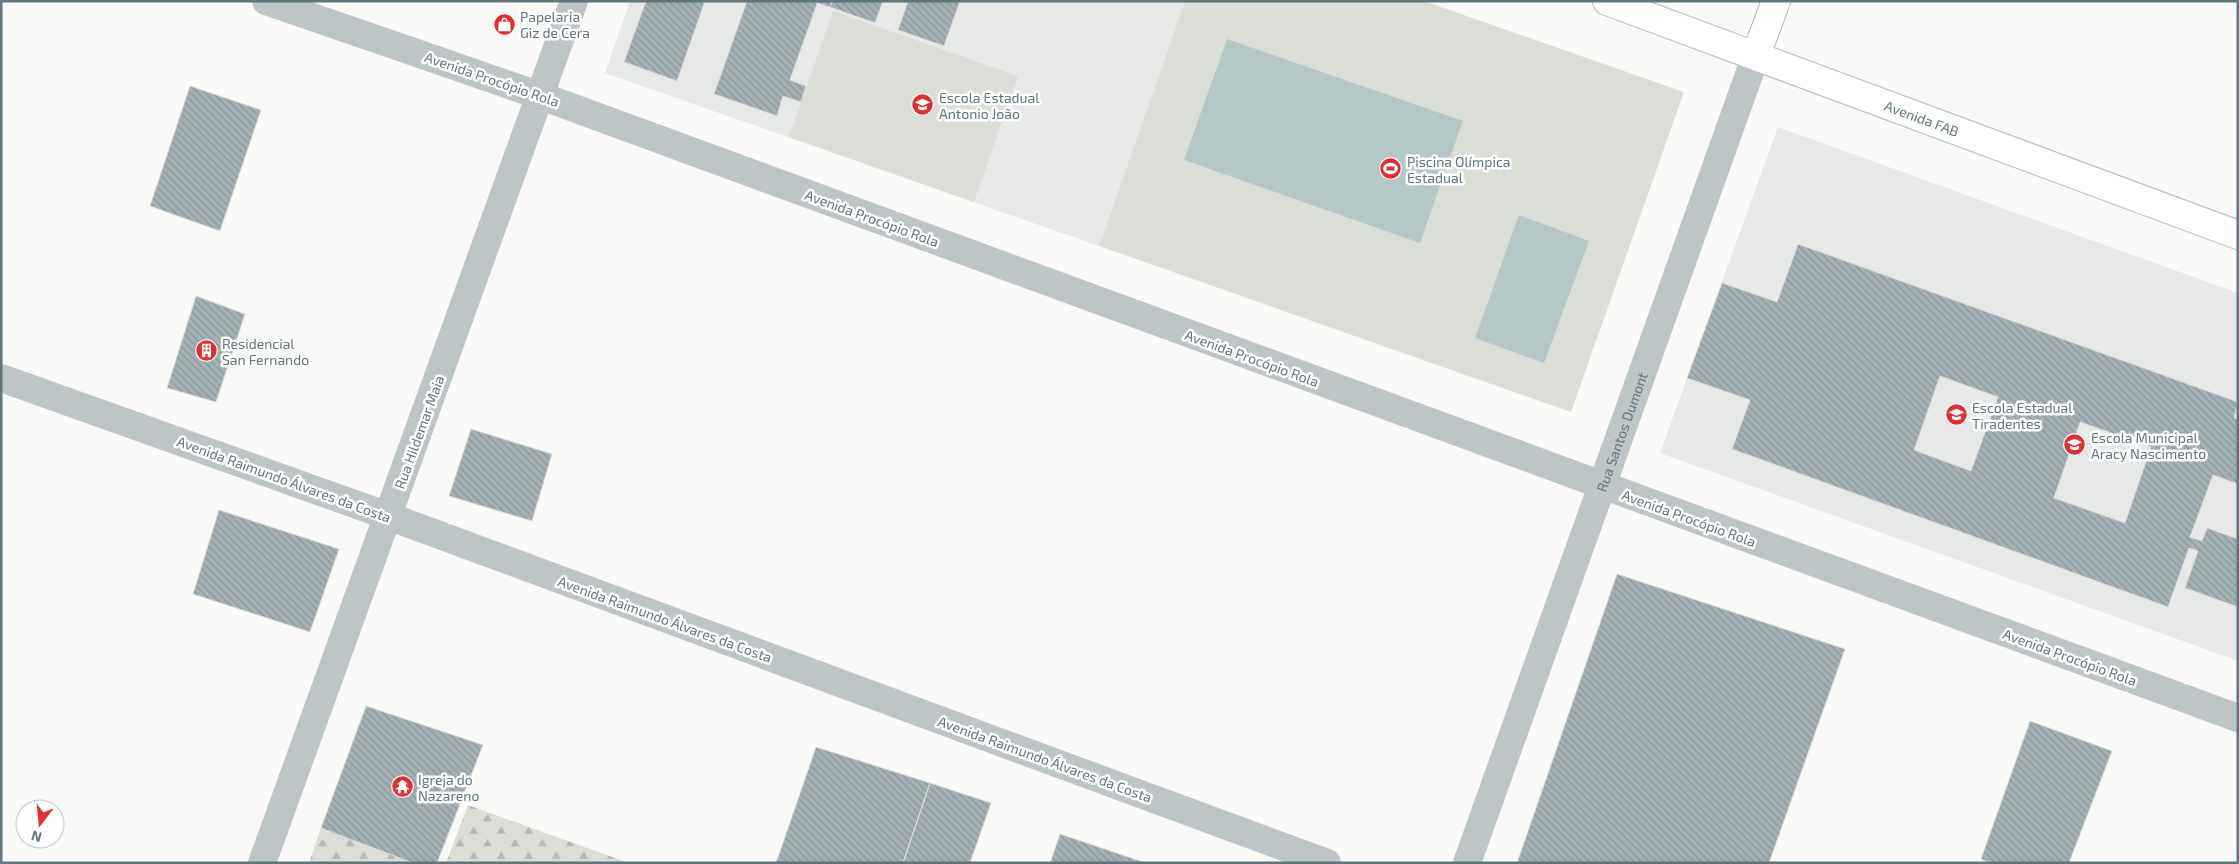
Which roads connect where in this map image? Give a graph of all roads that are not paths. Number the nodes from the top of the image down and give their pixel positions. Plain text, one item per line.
1 (266, 1) edge
2 (574, 1) edge
3 (1607, 1) edge
4 (1776, 1) edge
5 (1756, 55) junction
6 (541, 96) junction
7 (2238, 235) edge
8 (1, 378) edge
9 (1602, 487) junction
10 (388, 516) junction
11 (2238, 718) edge
12 (262, 863) edge
13 (1326, 863) edge
14 (1467, 863) edge

1 - 6 street, Avenida Procópio Rola
2 - 6 street, Rua Hildemar Maia
3 - 5 main road, Avenida FAB
4 - 5 main road, Rua Santos Dumont
5 - 7 main road, Avenida FAB
5 - 9 street, Rua Santos Dumont
6 - 9 street, Avenida Procópio Rola
6 - 10 street, Rua Hildemar Maia
8 - 10 street, Avenida Raimundo Álvares da Costa
9 - 11 street, Avenida Procópio Rola
9 - 14 street, Rua Santos Dumont
10 - 12 street, Rua Hildemar Maia
10 - 13 street, Avenida Raimundo Álvares da Costa

